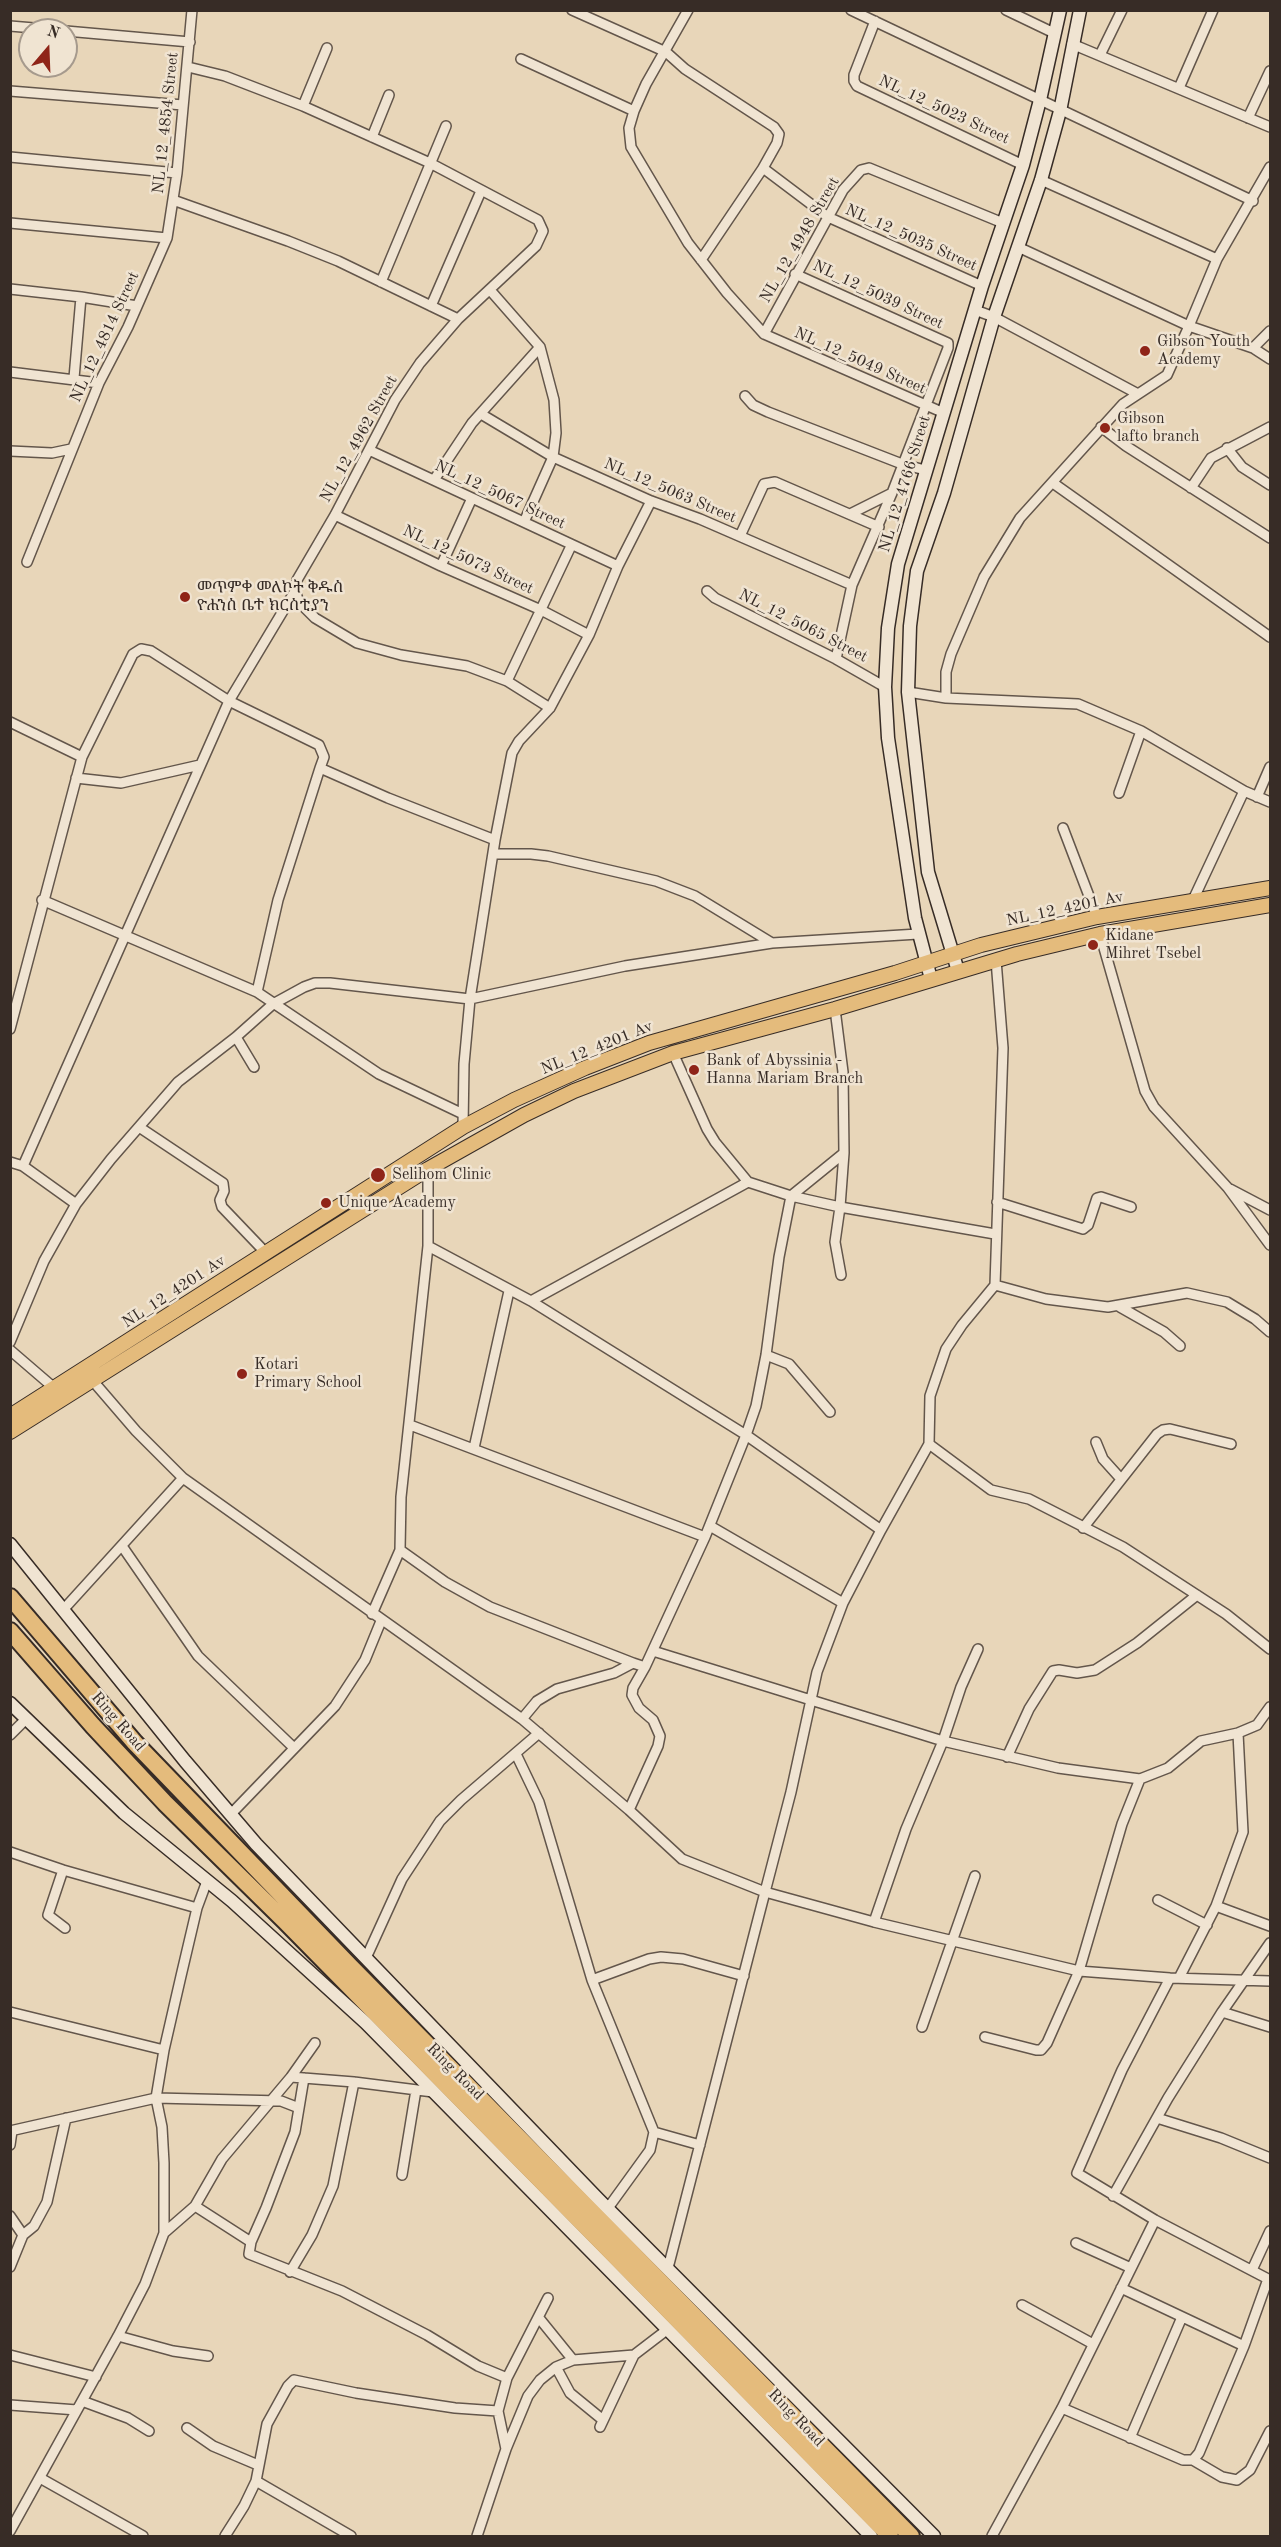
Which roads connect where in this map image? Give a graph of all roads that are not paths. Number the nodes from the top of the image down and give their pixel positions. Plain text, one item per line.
1 (192, 10) edge
2 (851, 10) edge
3 (1006, 10) edge
4 (1060, 10) edge
5 (1080, 10) edge
6 (1122, 10) edge
7 (1213, 10) edge
8 (577, 11) edge
9 (688, 11) edge
10 (875, 21) junction
11 (78, 32) edge
12 (1054, 33) junction
13 (190, 42) junction
14 (1072, 44) junction
15 (327, 48) dead end
16 (666, 52) junction
17 (1100, 55) junction
18 (521, 59) dead end
19 (188, 67) junction
20 (1270, 71) edge
21 (1179, 88) junction
22 (10, 91) edge
23 (389, 94) dead end
24 (1040, 100) junction
25 (183, 105) junction
26 (303, 106) junction
27 (634, 111) junction
28 (1060, 111) junction
29 (1248, 118) junction
30 (446, 126) dead end
31 (1270, 127) edge
32 (372, 137) junction
33 (10, 157) edge
34 (430, 163) junction
35 (1023, 165) junction
36 (1270, 167) edge
37 (763, 168) junction
38 (177, 173) junction
39 (1041, 180) junction
40 (481, 191) junction
41 (173, 200) junction
42 (1253, 201) junction
43 (828, 217) junction
44 (10, 223) edge
45 (1003, 223) junction
46 (167, 238) junction
47 (1018, 247) junction
48 (1217, 259) junction
49 (701, 260) junction
50 (795, 274) junction
51 (381, 282) junction
52 (982, 285) junction
53 (10, 289) edge
54 (490, 290) junction
55 (81, 297) junction
56 (137, 306) junction
57 (430, 306) junction
58 (975, 310) junction
59 (994, 318) junction
60 (458, 319) junction
61 (1189, 326) junction
62 (1270, 331) edge
63 (764, 334) junction
64 (948, 343) joint
65 (540, 347) junction
66 (1253, 348) junction
67 (1270, 359) edge
68 (10, 372) edge
69 (74, 378) junction
70 (99, 383) junction
71 (1138, 394) junction
72 (745, 396) dead end
73 (926, 406) junction
74 (944, 413) junction
75 (481, 414) junction
76 (1101, 427) junction
77 (1270, 427) edge
78 (1227, 448) junction
79 (71, 449) junction
80 (369, 450) junction
81 (10, 451) edge
82 (553, 457) junction
83 (902, 464) junction
84 (924, 470) junction
85 (434, 480) junction
86 (1053, 483) junction
87 (1270, 485) edge
88 (1191, 488) junction
89 (892, 493) junction
90 (472, 498) junction
91 (651, 501) junction
92 (850, 514) junction
93 (335, 515) junction
94 (524, 522) junction
95 (879, 527) junction
96 (740, 536) junction
97 (1270, 538) edge
98 (572, 546) junction
99 (27, 562) dead end
100 (441, 566) junction
101 (618, 566) junction
102 (852, 585) junction
103 (295, 591) junction
104 (707, 591) dead end
105 (541, 610) junction
106 (589, 635) junction
107 (1270, 637) edge
108 (836, 658) junction
109 (507, 681) junction
110 (885, 687) junction
111 (908, 692) junction
112 (946, 698) junction
113 (229, 701) junction
114 (550, 708) junction
115 (10, 722) edge
116 (1141, 731) junction
117 (82, 757) junction
118 (200, 765) junction
119 (1270, 767) edge
120 (320, 768) junction
121 (76, 778) junction
122 (1244, 791) junction
123 (1119, 793) dead end
124 (1257, 797) junction
125 (1270, 802) edge
126 (1063, 828) dead end
127 (495, 840) junction
128 (494, 854) junction
129 (1270, 888) edge
130 (42, 900) junction
131 (1193, 900) junction
132 (1270, 905) edge
133 (1097, 917) junction
134 (125, 934) junction
135 (918, 934) junction
136 (1100, 934) junction
137 (772, 943) junction
138 (952, 955) junction
139 (996, 960) junction
140 (926, 963) junction
141 (958, 971) junction
142 (931, 980) junction
143 (256, 992) junction
144 (470, 999) junction
145 (273, 1004) junction
146 (835, 1009) junction
147 (10, 1029) edge
148 (236, 1037) junction
149 (673, 1053) junction
150 (254, 1067) dead end
151 (463, 1120) junction
152 (139, 1127) junction
153 (844, 1153) junction
154 (10, 1162) edge
155 (23, 1166) junction
156 (428, 1169) junction
157 (748, 1182) junction
158 (1228, 1188) junction
159 (791, 1196) junction
160 (997, 1202) junction
161 (75, 1204) junction
162 (840, 1207) junction
163 (1131, 1207) dead end
164 (1270, 1210) edge
165 (995, 1234) junction
166 (1270, 1245) edge
167 (428, 1246) junction
168 (265, 1252) junction
169 (841, 1275) dead end
170 (995, 1285) junction
171 (510, 1291) junction
172 (531, 1301) junction
173 (1120, 1307) junction
174 (1270, 1332) edge
175 (10, 1342) edge
176 (1180, 1346) dead end
177 (10, 1350) edge
178 (766, 1355) junction
179 (93, 1381) junction
180 (53, 1387) junction
181 (831, 1412) dead end
182 (10, 1416) edge
183 (410, 1425) junction
184 (10, 1432) edge
185 (746, 1435) junction
186 (1096, 1442) dead end
187 (929, 1444) junction
188 (1231, 1444) dead end
189 (474, 1448) junction
190 (183, 1478) junction
191 (1122, 1479) junction
192 (710, 1526) junction
193 (1083, 1528) junction
194 (881, 1530) junction
195 (705, 1537) junction
196 (10, 1545) edge
197 (122, 1546) junction
198 (400, 1550) junction
199 (1197, 1595) junction
200 (10, 1597) edge
201 (843, 1602) junction
202 (63, 1610) junction
203 (372, 1614) junction
204 (381, 1621) junction
205 (10, 1631) edge
206 (978, 1648) dead end
207 (1270, 1649) edge
208 (653, 1651) junction
209 (633, 1664) junction
210 (645, 1667) junction
211 (812, 1700) junction
212 (10, 1703) edge
213 (1270, 1707) edge
214 (26, 1719) junction
215 (522, 1719) junction
216 (539, 1733) junction
217 (1238, 1733) junction
218 (10, 1735) edge
219 (943, 1741) junction
220 (293, 1747) junction
221 (516, 1754) junction
222 (1007, 1757) junction
223 (1140, 1779) junction
224 (629, 1810) junction
225 (231, 1814) junction
226 (10, 1852) edge
227 (63, 1870) junction
228 (975, 1876) dead end
229 (207, 1881) junction
230 (765, 1892) junction
231 (1158, 1900) dead end
232 (1216, 1906) junction
233 (197, 1908) junction
234 (874, 1922) junction
235 (1207, 1925) junction
236 (1270, 1926) edge
237 (65, 1928) dead end
238 (953, 1941) junction
239 (1270, 1943) edge
240 (366, 1958) junction
241 (1078, 1971) junction
242 (744, 1976) junction
243 (1175, 1978) junction
244 (592, 1980) junction
245 (1245, 1981) junction
246 (1270, 1981) edge
247 (10, 2012) edge
248 (1222, 2012) junction
249 (922, 2027) dead end
250 (1270, 2027) edge
251 (985, 2037) dead end
252 (315, 2043) dead end
253 (164, 2050) junction
254 (291, 2077) junction
255 (304, 2078) junction
256 (354, 2082) junction
257 (416, 2090) junction
258 (433, 2092) junction
259 (156, 2098) junction
260 (269, 2102) junction
261 (299, 2108) junction
262 (66, 2118) junction
263 (1157, 2118) junction
264 (11, 2131) edge
265 (654, 2132) junction
266 (10, 2145) edge
267 (700, 2145) junction
268 (1270, 2158) edge
269 (402, 2175) dead end
270 (1113, 2196) junction
271 (195, 2206) junction
272 (608, 2208) junction
273 (10, 2216) edge
274 (1155, 2220) junction
275 (1270, 2231) edge
276 (164, 2233) junction
277 (23, 2235) junction
278 (251, 2242) junction
279 (1076, 2242) dead end
280 (10, 2267) edge
281 (668, 2268) junction
282 (1131, 2268) junction
283 (1252, 2271) junction
284 (290, 2272) junction
285 (1270, 2280) edge
286 (1120, 2288) junction
287 (548, 2298) dead end
288 (1023, 2305) dead end
289 (1182, 2317) junction
290 (538, 2318) junction
291 (668, 2329) junction
292 (118, 2336) junction
293 (1093, 2344) junction
294 (1244, 2346) junction
295 (10, 2355) edge
296 (634, 2355) junction
297 (208, 2356) dead end
298 (573, 2360) junction
299 (556, 2367) junction
300 (96, 2377) junction
301 (507, 2378) junction
302 (10, 2405) edge
303 (80, 2406) junction
304 (1062, 2408) junction
305 (498, 2411) junction
306 (187, 2428) dead end
307 (149, 2431) dead end
308 (1270, 2431) edge
309 (1130, 2438) junction
310 (506, 2449) junction
311 (1193, 2460) junction
312 (258, 2465) junction
313 (40, 2478) junction
314 (256, 2481) junction
315 (10, 2531) edge
316 (340, 2535) edge
317 (143, 2536) edge
318 (225, 2536) edge
319 (351, 2536) edge
320 (477, 2536) edge
321 (871, 2536) edge
322 (890, 2536) edge
323 (911, 2536) edge
324 (934, 2536) edge
325 (992, 2536) edge

1 - 13 street, NL_12_4854 Street
2 - 10 street
3 - 12 street
4 - 12 street, NL_12_4766 Street
5 - 14 street
6 - 17 street
7 - 21 street
8 - 16 street
9 - 16 street
10 - 24 street
10 - 35 street, NL_12_5023 Street
11 - 13 street
12 - 24 street, NL_12_4766 Street
13 - 19 street, NL_12_4854 Street
14 - 17 street
14 - 28 street
15 - 26 street
16 - 27 street
16 - 37 street
17 - 21 street
18 - 27 street
19 - 25 street, NL_12_4854 Street
19 - 26 street
20 - 29 street
21 - 29 street
22 - 25 street
23 - 32 street
24 - 28 street
24 - 35 street, NL_12_4766 Street
25 - 38 street, NL_12_4854 Street
26 - 32 street
27 - 49 street
28 - 39 street
28 - 42 street
29 - 31 street
30 - 34 street
32 - 34 street
33 - 38 street
34 - 40 street
34 - 51 street
35 - 45 street, NL_12_4766 Street
36 - 42 street
37 - 43 street, NL_12_5035 Street
37 - 49 street
38 - 41 street, NL_12_4854 Street
39 - 47 street
39 - 48 street
40 - 54 street, NL_12_4962 Street
40 - 57 street
41 - 46 street, NL_12_4854 Street
41 - 51 street
42 - 48 street
43 - 45 street, NL_12_4948 Street
43 - 50 street, NL_12_4948 Street
43 - 52 street, NL_12_5035 Street
44 - 46 street
45 - 52 street, NL_12_4766 Street
46 - 56 street, NL_12_4814 Street
47 - 59 street
47 - 61 street
48 - 61 street
49 - 63 street
50 - 63 street, NL_12_4948 Street
50 - 64 street, NL_12_5039 Street
51 - 57 street
52 - 58 street, NL_12_4766 Street
53 - 55 street
54 - 60 street, NL_12_4962 Street
54 - 65 street
55 - 56 street
55 - 69 street
56 - 70 street, NL_12_4814 Street
57 - 60 street
58 - 59 street
58 - 74 street, NL_12_4766 Street
59 - 71 street
59 - 111 street
60 - 80 street, NL_12_4962 Street
61 - 66 street
61 - 71 street
62 - 66 street
63 - 73 street, NL_12_5049 Street
64 - 73 street, NL_12_4766 Street
65 - 75 street
65 - 82 street
66 - 67 street
68 - 69 street
69 - 70 street
70 - 79 street, NL_12_4814 Street
71 - 76 street
72 - 83 street
73 - 74 street, NL_12_5049 Street
73 - 83 street, NL_12_4766 Street
74 - 84 street, NL_12_4766 Street
75 - 82 street, NL_12_5063 Street
75 - 85 street
76 - 86 street
76 - 88 street
77 - 78 street
78 - 87 street
78 - 88 street
79 - 81 street
79 - 99 street, NL_12_4814 Street
80 - 85 street, NL_12_5067 Street
80 - 93 street, NL_12_4962 Street
82 - 91 street, NL_12_5063 Street
82 - 94 street
83 - 84 street
83 - 89 street, NL_12_4766 Street
84 - 110 street, NL_12_4766 Street
85 - 90 street, NL_12_5067 Street
86 - 107 street
86 - 112 street
88 - 97 street
89 - 92 street
89 - 95 street, NL_12_4766 Street
90 - 94 street, NL_12_5067 Street
90 - 100 street
91 - 96 street, NL_12_5063 Street
91 - 101 street
92 - 95 street
92 - 96 street
93 - 100 street, NL_12_5073 Street
93 - 103 street, NL_12_4962 Street
94 - 98 street, NL_12_5067 Street
95 - 102 street, NL_12_4766 Street
96 - 102 street, NL_12_5063 Street
98 - 101 street, NL_12_5067 Street
98 - 105 street
100 - 105 street, NL_12_5073 Street
101 - 106 street
102 - 108 street, NL_12_4766 Street
103 - 109 street
103 - 113 street, NL_12_4962 Street
104 - 108 street, NL_12_5065 Street
105 - 106 street, NL_12_5073 Street
105 - 109 street
106 - 114 street
108 - 110 street, NL_12_5065 Street
109 - 114 street
110 - 135 street, NL_12_4766 Street
111 - 112 street
111 - 138 street
112 - 116 street
113 - 117 street
113 - 118 street, NL_12_4962 Street
113 - 120 street
114 - 127 street
115 - 117 street
116 - 122 street
116 - 123 street
117 - 121 street
118 - 121 street
118 - 134 street, NL_12_4962 Street
119 - 124 street
120 - 127 street
120 - 143 street
121 - 130 street
122 - 124 street
122 - 131 street
124 - 125 street
126 - 133 street
127 - 128 street
128 - 137 street
128 - 144 street
129 - 131 main road, NL_12_4201 Av
130 - 134 street
130 - 147 street
131 - 133 main road, NL_12_4201 Av
132 - 136 main road, NL_12_4201 Av
133 - 138 main road, NL_12_4201 Av
134 - 143 street
134 - 155 street, NL_12_4962 Street
135 - 137 street
135 - 140 street, NL_12_4766 Street
136 - 139 main road, NL_12_4201 Av
136 - 158 street
137 - 144 street
138 - 140 main road, NL_12_4201 Av
138 - 141 street
139 - 141 main road, NL_12_4201 Av
139 - 160 street
140 - 142 street, NL_12_4766 Street
140 - 151 main road, NL_12_4201 Av
141 - 142 main road, NL_12_4201 Av
142 - 146 main road, NL_12_4201 Av
143 - 145 street
144 - 145 street
144 - 151 street
145 - 148 street
145 - 151 street
146 - 149 main road, NL_12_4201 Av
146 - 153 street
148 - 150 street
148 - 152 street
149 - 156 main road, NL_12_4201 Av
149 - 157 street
151 - 168 main road, NL_12_4201 Av
152 - 161 street
152 - 168 street
153 - 159 street
153 - 162 street
154 - 155 street
155 - 161 street
156 - 167 street
156 - 179 main road, NL_12_4201 Av
157 - 159 street
157 - 172 street
158 - 164 street
158 - 166 street
159 - 162 street
159 - 178 street
160 - 163 street
160 - 165 street
161 - 175 street
162 - 165 street
162 - 169 street
165 - 170 street
167 - 171 street
167 - 183 street
168 - 180 main road, NL_12_4201 Av
170 - 173 street
170 - 187 street
171 - 172 street
171 - 189 street
172 - 185 street
173 - 174 street
173 - 176 street
177 - 180 street
178 - 181 street
178 - 185 street
179 - 184 main road, NL_12_4201 Av
179 - 190 street
180 - 182 main road, NL_12_4201 Av
183 - 189 street
183 - 198 street
185 - 192 street
185 - 194 street
186 - 191 street
187 - 193 street
187 - 194 street
188 - 191 street
189 - 195 street
190 - 197 street
190 - 203 street
191 - 193 street
192 - 195 street
192 - 201 street
193 - 199 street
194 - 201 street
195 - 208 street
196 - 202 street
197 - 202 street
197 - 220 street
198 - 203 street
198 - 209 street
199 - 207 street
199 - 222 street
200 - 323 highway, Ring Road
201 - 211 street
202 - 225 street
203 - 204 street
204 - 215 street
204 - 220 street
205 - 322 highway, Ring Road
206 - 219 street
208 - 210 street
208 - 211 street
209 - 210 street
209 - 215 street
210 - 224 street
211 - 219 street
211 - 230 street
212 - 214 street
213 - 217 street
214 - 218 street
214 - 229 street
215 - 216 street
216 - 221 street
216 - 224 street
217 - 223 street
217 - 232 street
219 - 222 street
219 - 234 street
220 - 225 street
221 - 240 street
221 - 244 street
222 - 223 street
223 - 241 street
224 - 230 street
225 - 240 street
226 - 227 street
227 - 233 street
227 - 237 street
228 - 238 street
229 - 233 street
229 - 258 street
230 - 234 street
230 - 242 street
231 - 235 street
232 - 235 street
232 - 236 street
233 - 253 street
234 - 238 street
235 - 243 street
238 - 241 street
238 - 249 street
239 - 245 street
240 - 272 street
241 - 243 street
241 - 251 street
242 - 244 street
242 - 267 street
243 - 245 street
243 - 270 street
244 - 265 street
245 - 246 street
245 - 248 street
247 - 253 street
248 - 250 street
248 - 263 street
252 - 254 street
253 - 259 street
254 - 255 street
254 - 260 street
255 - 256 street
255 - 261 street
256 - 257 street
256 - 284 street
257 - 258 street
257 - 269 street
258 - 291 street
259 - 260 street
259 - 262 street
259 - 276 street
260 - 261 street
260 - 271 street
261 - 278 street
262 - 264 street
262 - 277 street
263 - 268 street
263 - 270 street
264 - 266 street
265 - 267 street
265 - 272 street
267 - 281 street
270 - 274 street
271 - 276 street
271 - 278 street
272 - 281 street
273 - 277 street
274 - 282 street
274 - 283 street
275 - 283 street
276 - 292 street
277 - 280 street
278 - 284 street
279 - 282 street
281 - 324 street
282 - 286 street
283 - 285 street
284 - 301 street
285 - 294 street
286 - 289 street
286 - 293 street
287 - 290 street
288 - 293 street
289 - 294 street
289 - 309 street
290 - 298 street
290 - 301 street
291 - 296 street
291 - 321 street
292 - 297 street
292 - 300 street
293 - 304 street
294 - 311 street
295 - 300 street
296 - 298 street
296 - 299 street
298 - 299 street
299 - 310 street
300 - 303 street
301 - 305 street
302 - 303 street
303 - 307 street
303 - 313 street
304 - 309 street
304 - 325 street
305 - 310 street
305 - 312 street
306 - 312 street
308 - 311 street
309 - 311 street
310 - 320 street
312 - 314 street
313 - 315 street
313 - 317 street
314 - 316 street
314 - 318 street
316 - 319 street

